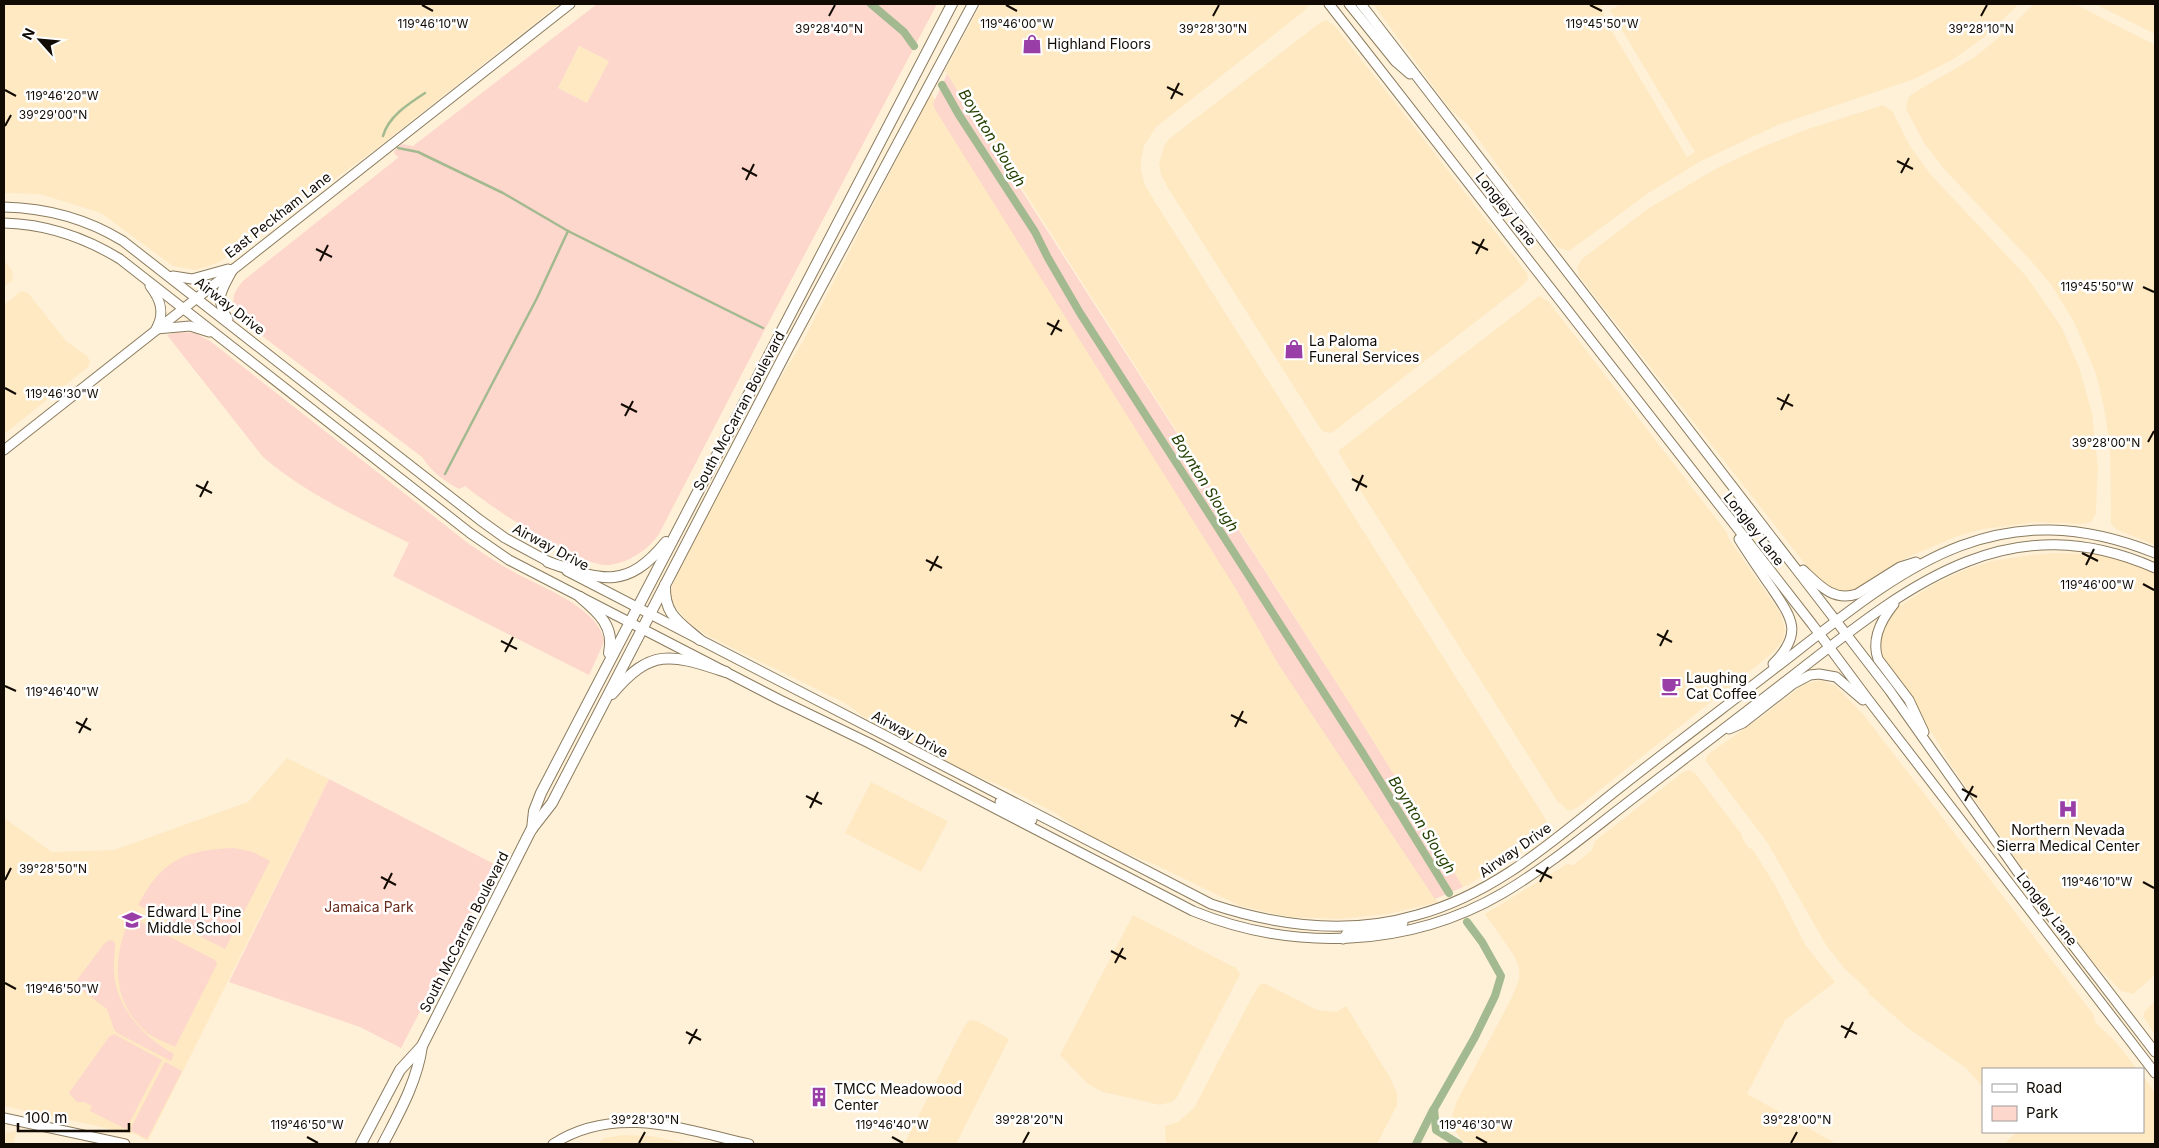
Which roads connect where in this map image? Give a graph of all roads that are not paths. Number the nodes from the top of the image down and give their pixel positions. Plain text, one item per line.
1 (570, 4) edge
2 (952, 4) edge
3 (973, 4) edge
4 (1330, 4) edge
5 (1348, 4) edge
6 (1361, 4) edge
7 (1426, 87) junction
8 (894, 116) junction
9 (4, 207) edge
10 (4, 223) edge
11 (844, 243) junction
12 (235, 266) junction
13 (166, 273) junction
14 (144, 278) junction
15 (196, 297) junction
16 (183, 308) junction
17 (234, 327) junction
18 (156, 329) junction
19 (222, 338) junction
20 (4, 450) edge
21 (1729, 519) junction
22 (679, 526) junction
23 (2155, 553) edge
24 (1786, 555) junction
25 (1931, 558) junction
26 (548, 562) junction
27 (2155, 568) edge
28 (665, 582) junction
29 (1904, 593) junction
30 (580, 597) junction
31 (637, 608) junction
32 (649, 614) junction
33 (1836, 621) junction
34 (629, 622) junction
35 (641, 628) junction
36 (1819, 634) junction
37 (1846, 634) junction
38 (700, 640) junction
39 (1829, 647) junction
40 (607, 664) junction
41 (726, 672) junction
42 (1752, 686) junction
43 (601, 707) junction
44 (1884, 720) junction
45 (1720, 732) junction
46 (1928, 744) junction
47 (978, 784) junction
48 (532, 830) junction
49 (1051, 836) junction
50 (1135, 866) junction
51 (1417, 916) junction
52 (1343, 939) junction
53 (422, 1046) junction
54 (2155, 1052) edge
55 (2155, 1073) edge
56 (4, 1118) edge
57 (125, 1144) edge
58 (361, 1144) edge
59 (382, 1144) edge
60 (553, 1144) edge
61 (749, 1144) edge

1 - 12 main road, East Peckham Lane
2 - 8 main road, South McCarran Boulevard
3 - 11 main road, South McCarran Boulevard
4 - 21 main road, Longley Lane
5 - 7 main road
6 - 7 main road, Longley Lane
7 - 24 main road, Longley Lane
8 - 11 main road
8 - 22 main road, South McCarran Boulevard
9 - 13 main road, Airway Drive
10 - 14 main road
11 - 28 main road, South McCarran Boulevard
12 - 13 main road
12 - 15 main road, East Peckham Lane
12 - 17 main road
13 - 15 main road, Airway Drive
14 - 16 main road
14 - 18 main road
15 - 16 main road, East Peckham Lane
15 - 17 main road, Airway Drive
16 - 18 main road, East Peckham Lane
16 - 19 main road
17 - 26 main road, Airway Drive
18 - 19 main road
18 - 20 main road, East Peckham Lane
19 - 30 main road, Airway Drive
21 - 36 main road, Longley Lane
21 - 42 main road
22 - 26 main road
22 - 31 main road, South McCarran Boulevard
23 - 25 main road
24 - 25 main road
24 - 33 main road, Longley Lane
25 - 33 main road, Airway Drive
26 - 31 main road, Airway Drive
27 - 29 main road
28 - 32 main road, South McCarran Boulevard
28 - 38 main road
29 - 37 main road, Airway Drive
29 - 46 main road
30 - 34 main road, Airway Drive
30 - 40 main road
31 - 32 main road, Airway Drive
31 - 34 main road, South McCarran Boulevard
32 - 35 main road, South McCarran Boulevard
32 - 38 main road, Airway Drive
33 - 36 main road, Airway Drive
33 - 37 main road, Longley Lane
34 - 35 main road, Airway Drive
34 - 40 main road, South McCarran Boulevard
35 - 41 main road, Airway Drive
35 - 43 main road, South McCarran Boulevard
36 - 39 main road, Longley Lane
36 - 42 main road, Airway Drive
37 - 39 main road, Airway Drive
37 - 46 main road, Longley Lane
38 - 47 main road, Airway Drive
39 - 44 main road, Longley Lane
39 - 45 main road, Airway Drive
40 - 48 main road, South McCarran Boulevard
41 - 43 main road
41 - 49 main road, Airway Drive
42 - 51 main road, Airway Drive
43 - 48 main road, South McCarran Boulevard
44 - 45 main road
44 - 55 main road, Longley Lane
45 - 52 main road, Airway Drive
46 - 54 main road, Longley Lane
47 - 49 main road
47 - 50 main road, Airway Drive
48 - 53 main road, South McCarran Boulevard
49 - 50 main road
49 - 52 main road, Airway Drive
50 - 51 main road, Airway Drive
51 - 52 main road
53 - 58 main road, South McCarran Boulevard
53 - 59 main road, South McCarran Boulevard
56 - 57 main road
60 - 61 main road

